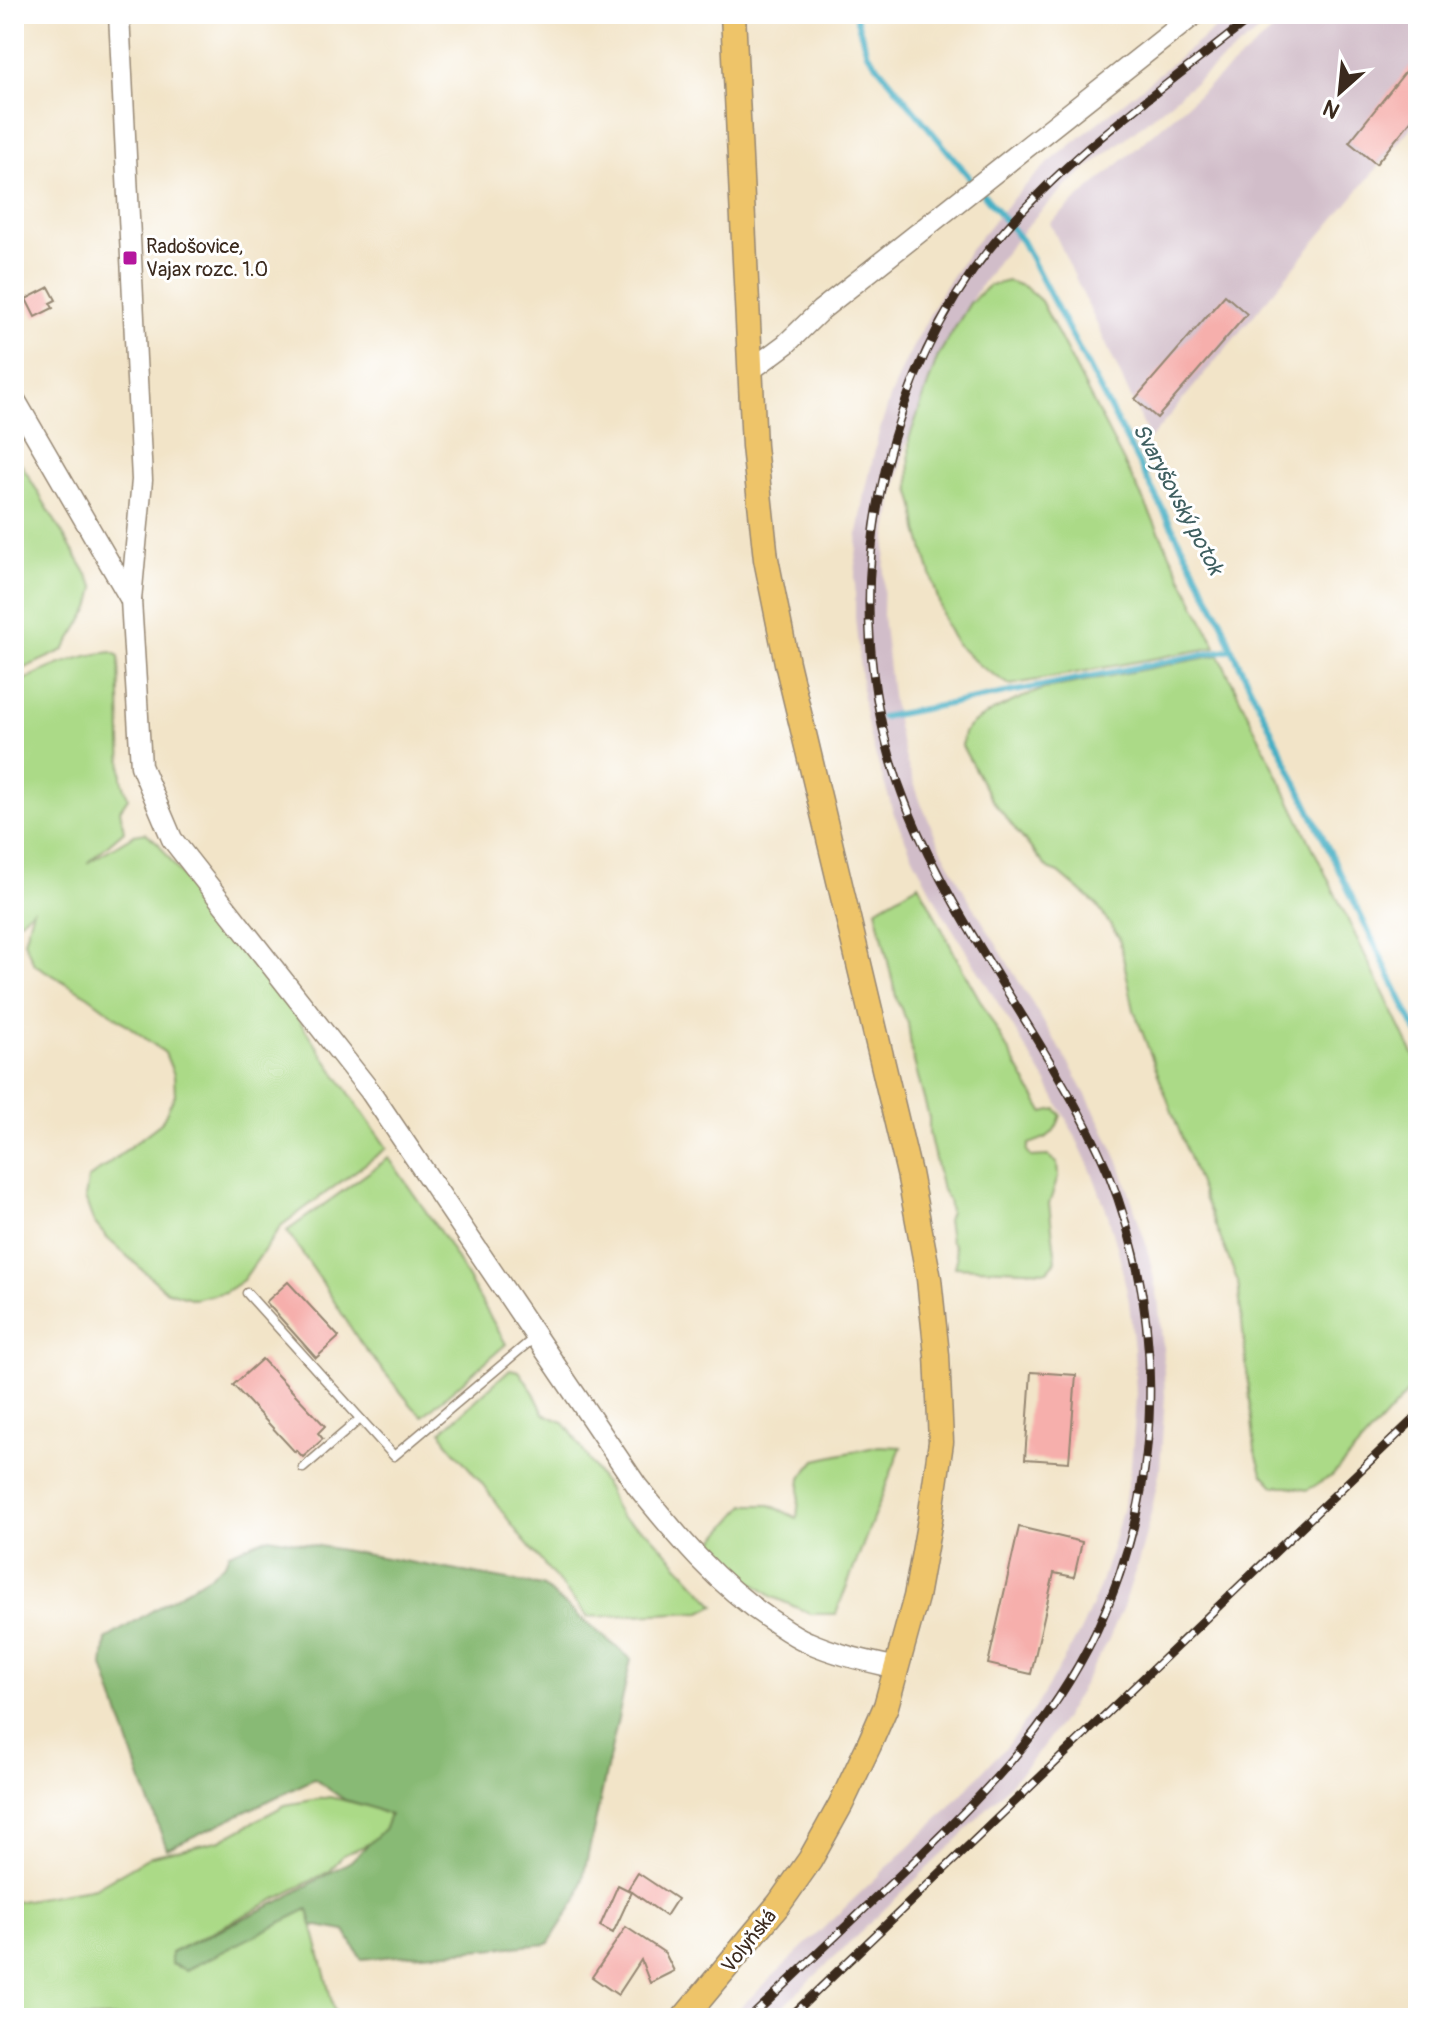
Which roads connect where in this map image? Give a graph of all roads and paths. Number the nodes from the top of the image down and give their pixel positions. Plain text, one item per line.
1 (119, 14) edge
2 (733, 14) edge
3 (1195, 14) edge
4 (751, 370) junction
5 (14, 398) edge
6 (131, 600) junction
7 (247, 1293) dead end
8 (536, 1336) junction
9 (360, 1419) junction
10 (303, 1468) dead end
11 (897, 1668) junction
12 (684, 2018) edge

1 - 6 street
2 - 4 main road, Volyňská
3 - 4 street
4 - 11 main road, Volyňská
5 - 6 street
6 - 8 street
7 - 9 lane
8 - 9 lane
8 - 11 street
9 - 10 lane
11 - 12 main road, Volyňská

